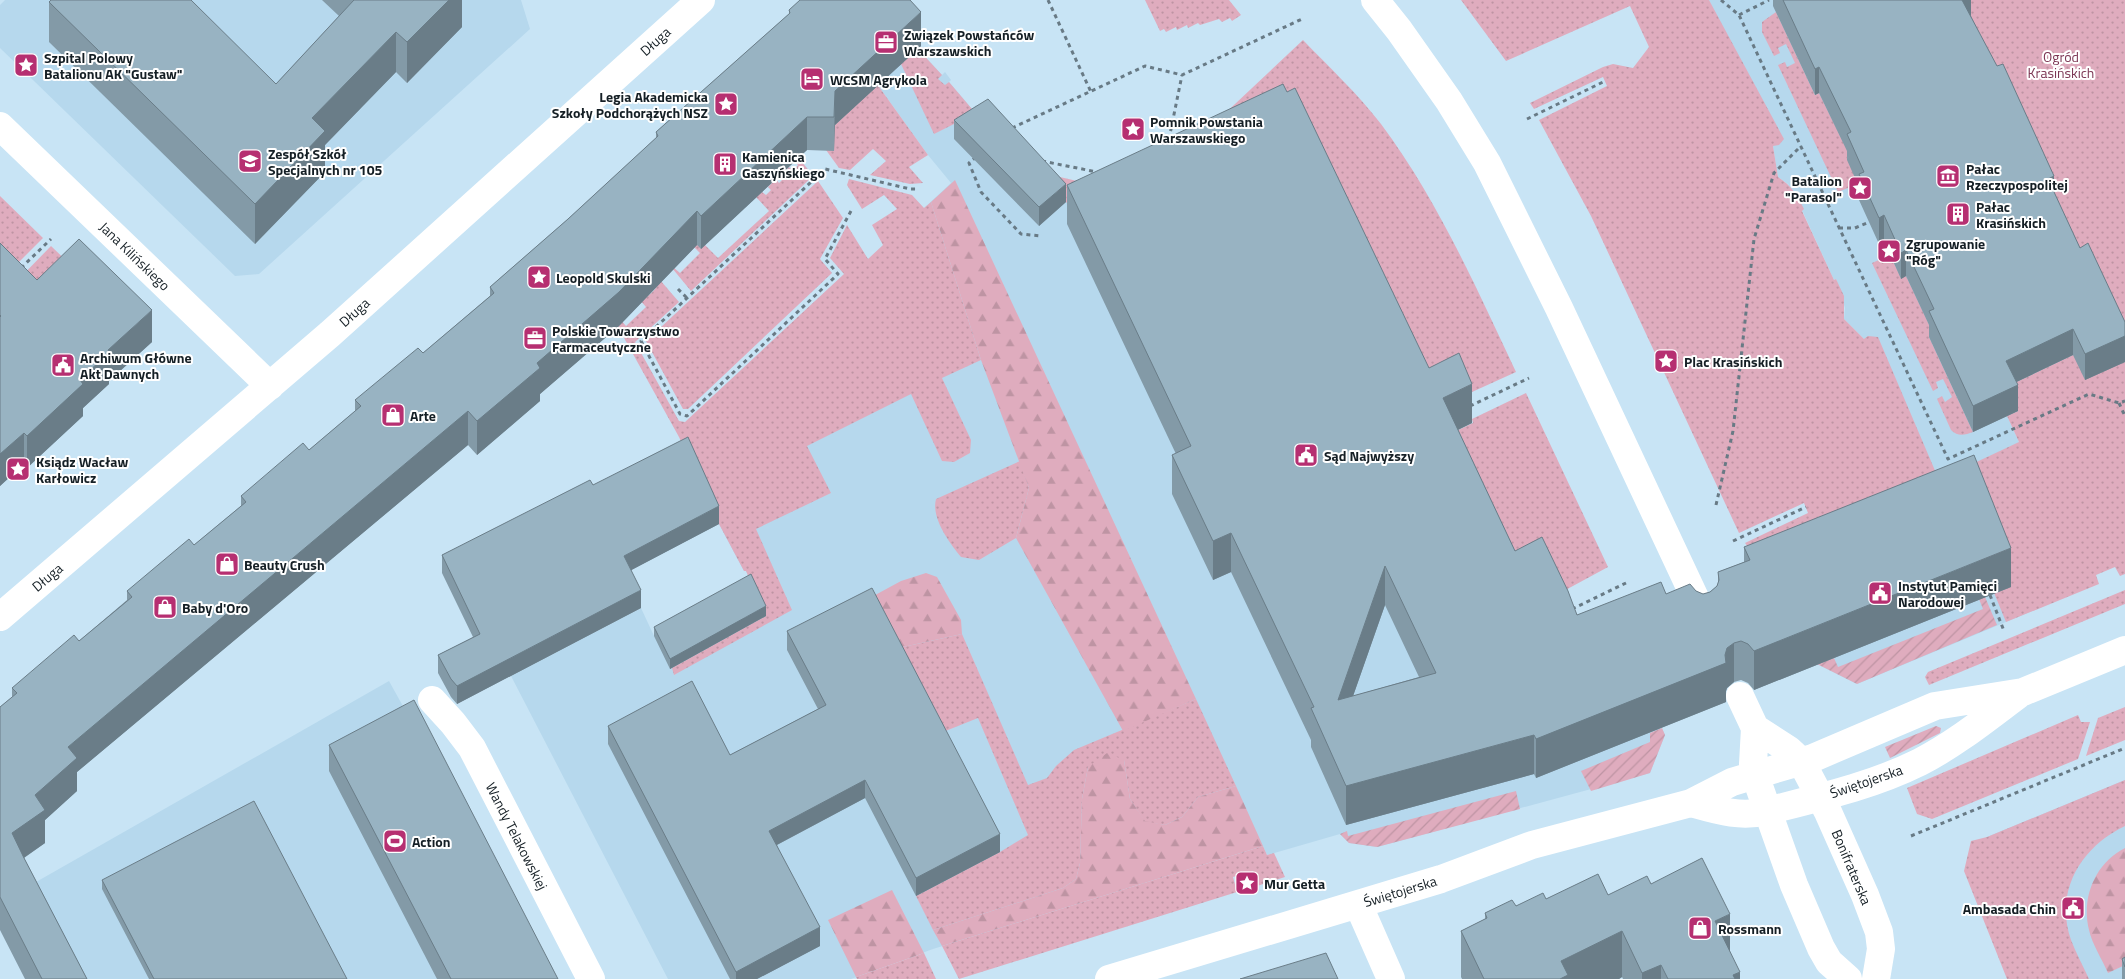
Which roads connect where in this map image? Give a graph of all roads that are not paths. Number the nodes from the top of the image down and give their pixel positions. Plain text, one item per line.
1 (701, 0) edge
2 (1375, 0) edge
3 (0, 126) edge
4 (270, 386) junction
5 (0, 617) edge
6 (1704, 617) edge
7 (2125, 650) edge
8 (2023, 692) junction
9 (1740, 696) dead end
10 (432, 700) dead end
11 (1756, 728) junction
12 (1801, 761) junction
13 (1755, 775) junction
14 (1821, 797) junction
15 (1690, 803) junction
16 (1767, 811) junction
17 (1358, 904) junction
18 (590, 979) edge
19 (1109, 979) edge
20 (1391, 979) edge
21 (1848, 979) edge
22 (1876, 979) edge

1 - 4 street, Długa
2 - 6 street
3 - 4 street, Jana Kilińskiego
4 - 5 street, Długa
7 - 8 street, Świętojerska
8 - 12 street, Świętojerska
8 - 14 street, Świętojerska
9 - 11 street
10 - 18 street, Wandy Telakowskiej
11 - 12 street
11 - 13 street
12 - 13 street, Świętojerska
12 - 14 street, Bonifraterska
13 - 15 street, Świętojerska
13 - 16 street
14 - 16 street, Świętojerska
14 - 22 street, Bonifraterska
15 - 16 street, Świętojerska
15 - 17 street, Świętojerska
16 - 21 street
17 - 19 street, Świętojerska
17 - 20 street

